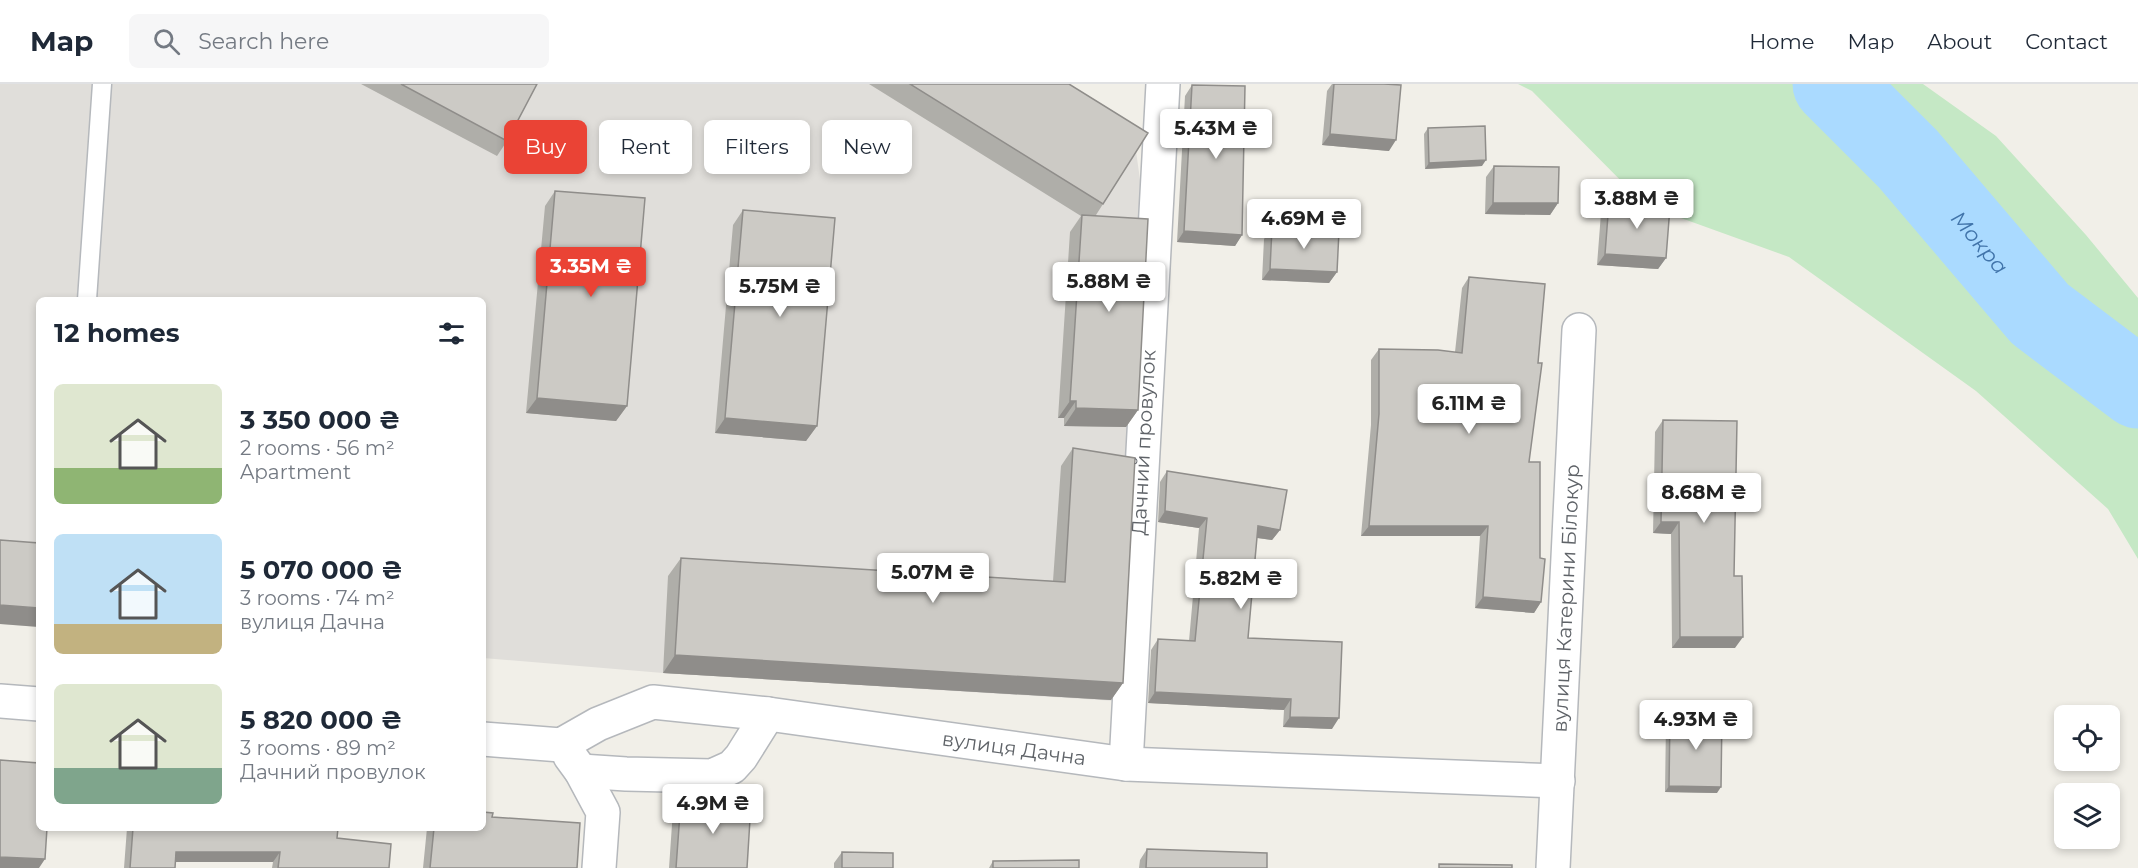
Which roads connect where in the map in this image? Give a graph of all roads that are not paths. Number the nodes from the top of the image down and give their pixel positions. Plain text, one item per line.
1 (102, 84) edge
2 (1163, 84) edge
3 (87, 297) edge
4 (1579, 330) dead end
5 (0, 701) edge
6 (36, 704) edge
7 (768, 714) junction
8 (486, 739) edge
9 (561, 745) junction
10 (1126, 764) junction
11 (581, 771) junction
12 (1558, 782) junction
13 (599, 868) edge
14 (1553, 868) edge

1 - 3 lane
2 - 10 street, Дачний провулок
4 - 12 street, вулиця Катерини Білокур
5 - 6 street
7 - 9 street, вулиця Дачна
7 - 10 street, вулиця Дачна
7 - 11 street
8 - 9 street
9 - 11 street
10 - 12 street, вулиця Дачна
11 - 13 street
12 - 14 street, вулиця Катерини Білокур

